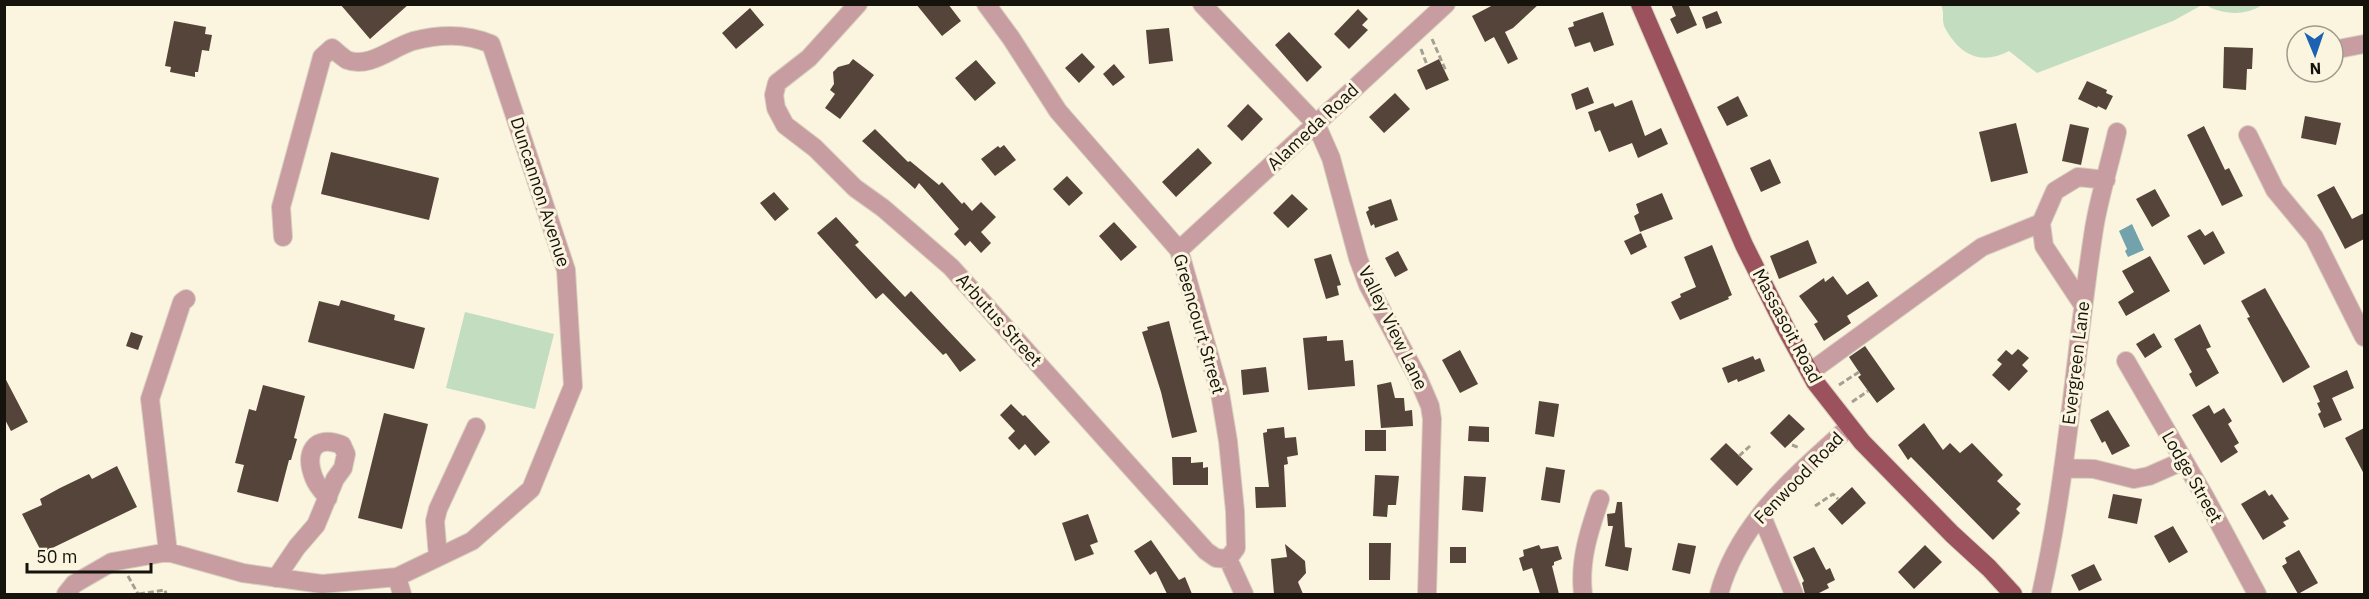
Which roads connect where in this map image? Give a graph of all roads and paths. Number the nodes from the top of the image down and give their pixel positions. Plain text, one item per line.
1 (858, 4) edge
2 (986, 4) edge
3 (1202, 4) edge
4 (1640, 4) edge
5 (1446, 5) edge
6 (1426, 23) junction
7 (2364, 44) edge
8 (2345, 48) edge
9 (1446, 71) dead end
10 (1316, 124) junction
11 (2117, 132) dead end
12 (2248, 135) dead end
13 (2106, 180) junction
14 (2041, 223) junction
15 (283, 237) dead end
16 (1179, 250) junction
17 (186, 299) dead end
18 (2083, 305) junction
19 (2364, 337) edge
20 (2126, 361) dead end
21 (1810, 372) junction
22 (1859, 372) dead end
23 (1837, 386) dead end
24 (476, 427) dead end
25 (1849, 427) junction
26 (1750, 446) dead end
27 (1739, 456) dead end
28 (2182, 461) junction
29 (2063, 468) junction
30 (328, 498) dead end
31 (1838, 499) dead end
32 (1600, 500) dead end
33 (1815, 506) dead end
34 (1761, 514) junction
35 (168, 552) junction
36 (438, 557) junction
37 (1228, 559) junction
38 (128, 576) dead end
39 (276, 578) junction
40 (399, 586) edge
41 (66, 594) edge
42 (138, 594) edge
43 (166, 594) edge
44 (1244, 594) edge
45 (1427, 594) edge
46 (1583, 594) edge
47 (1719, 594) edge
48 (1794, 594) edge
49 (2013, 594) edge
50 (2042, 594) edge
51 (2257, 594) edge

1 - 37 street, Arbutus Street
2 - 16 street, Greencourt Street
3 - 10 street, Valley View Lane
4 - 21 main road, Massasoit Road
5 - 6 street, Alameda Road
6 - 9 path
6 - 10 street, Alameda Road
7 - 8 street
10 - 16 street, Alameda Road
10 - 45 street, Valley View Lane
11 - 13 street, Evergreen Lane
12 - 19 street
13 - 14 street
13 - 18 street, Evergreen Lane
14 - 18 street
14 - 21 street
15 - 36 street, Duncannon Avenue
16 - 37 street, Greencourt Street
17 - 35 street
18 - 29 street, Evergreen Lane
20 - 28 street, Lodge Street
21 - 25 main road, Massasoit Road
22 - 23 path
24 - 36 street
25 - 34 street, Fenwood Road
25 - 49 main road, Massasoit Road
26 - 27 path
28 - 29 street
28 - 51 street, Lodge Street
29 - 50 street, Evergreen Lane
30 - 39 street
31 - 33 path
32 - 46 street
34 - 47 street, Fenwood Road
34 - 48 street
35 - 39 street, Duncannon Avenue
35 - 41 street, Duncannon Avenue
36 - 40 street, Duncannon Avenue
37 - 44 street
38 - 42 path
39 - 40 street, Duncannon Avenue
42 - 43 path

